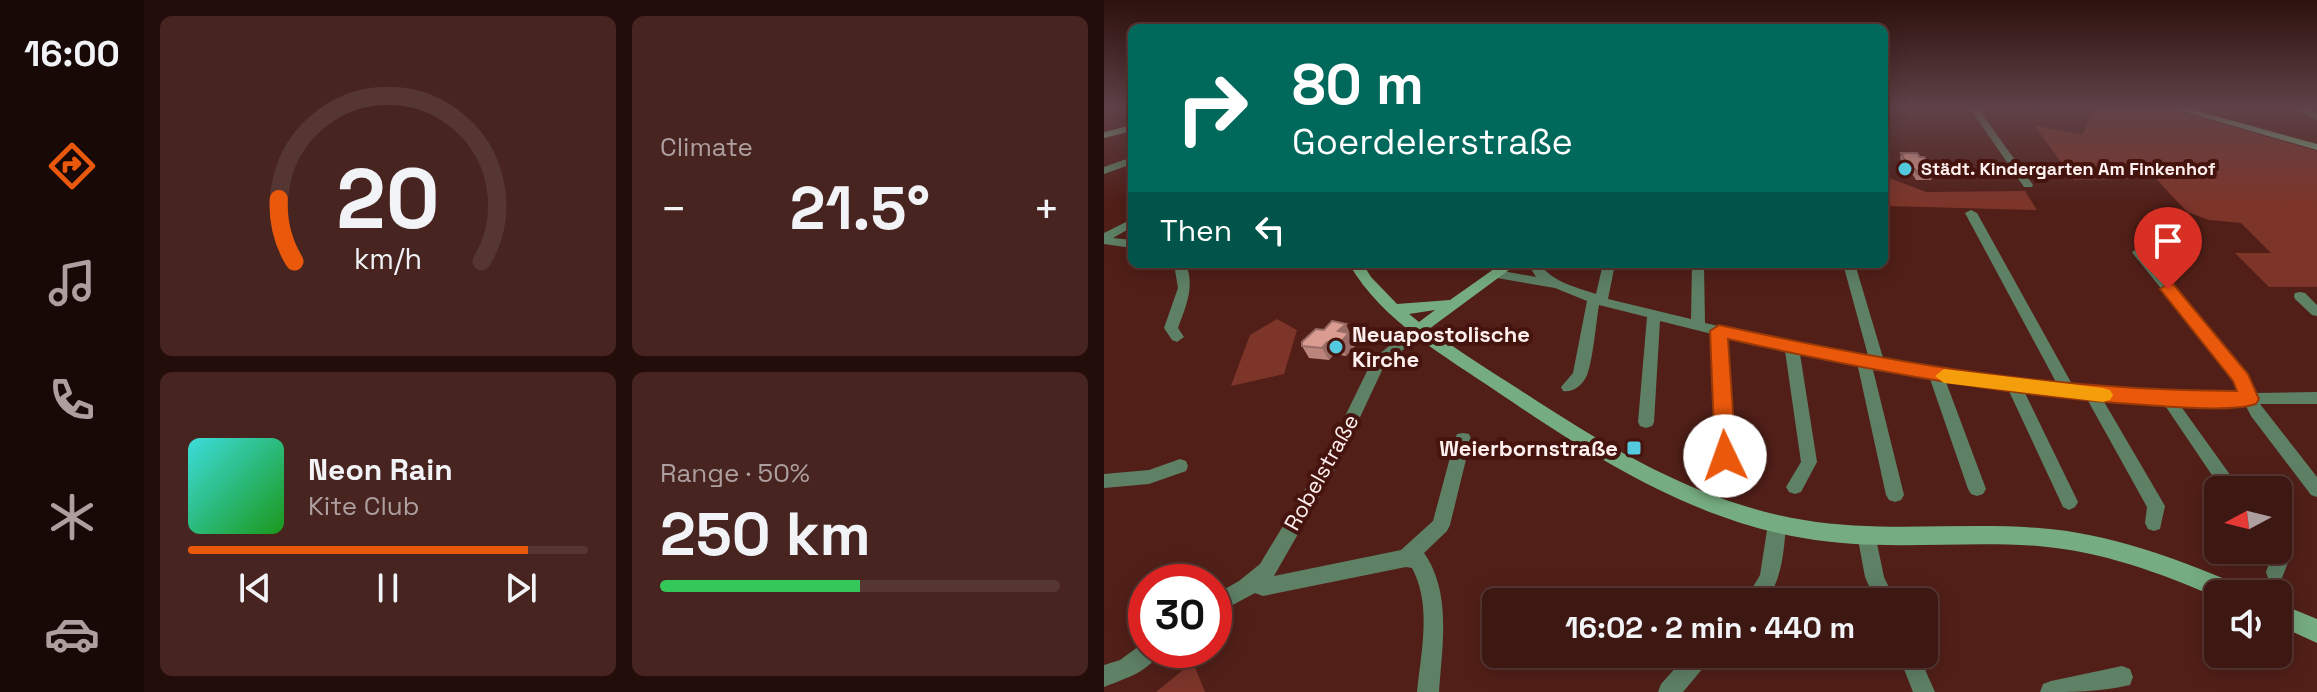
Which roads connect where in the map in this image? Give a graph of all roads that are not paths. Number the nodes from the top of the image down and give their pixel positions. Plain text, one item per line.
1 (1996, 139) edge
2 (2294, 139) edge
3 (2316, 145) edge
4 (1128, 162) edge
5 (1104, 171) edge
6 (2028, 185) dead end
7 (1971, 213) dead end
8 (1128, 224) edge
9 (1104, 239) edge
10 (1128, 243) edge
11 (2138, 252) dead end
12 (1181, 268) edge
13 (1358, 268) edge
14 (1505, 268) edge
15 (1608, 268) edge
16 (1698, 268) edge
17 (1850, 268) edge
18 (1537, 269) edge
19 (1558, 285) junction
20 (2300, 296) dead end
21 (1462, 297) junction
22 (1598, 300) junction
23 (1396, 309) junction
24 (2317, 312) edge
25 (1654, 315) junction
26 (1440, 324) junction
27 (1698, 325) junction
28 (1419, 329) junction
29 (1719, 331) junction
30 (1177, 337) dead end
31 (1442, 347) junction
32 (1792, 347) junction
33 (1871, 364) junction
34 (1936, 375) junction
35 (2014, 386) junction
36 (1568, 387) dead end
37 (2069, 393) junction
38 (2092, 394) junction
39 (2317, 398) edge
40 (2168, 399) junction
41 (2249, 399) junction
42 (1646, 422) dead end
43 (1463, 439) dead end
44 (1725, 456) dead end
45 (1180, 466) dead end
46 (2222, 476) edge
47 (1104, 481) edge
48 (1795, 487) dead end
49 (1977, 489) dead end
50 (2317, 490) edge
51 (1895, 495) dead end
52 (2069, 502) dead end
53 (2154, 523) dead end
54 (1777, 524) junction
55 (1866, 534) junction
56 (1406, 558) junction
57 (2278, 564) edge
58 (2275, 572) dead end
59 (1256, 581) junction
60 (2204, 582) edge
61 (1766, 588) edge
62 (1880, 588) edge
63 (1232, 595) edge
64 (2292, 620) edge
65 (2317, 631) edge
66 (1128, 666) edge
67 (1690, 668) edge
68 (1914, 668) edge
69 (1104, 676) edge
70 (2122, 677) dead end
71 (1428, 692) edge
72 (1669, 692) edge
73 (1924, 692) edge
74 (2051, 692) edge

1 - 6 street
2 - 3 street
4 - 5 street
7 - 37 street
8 - 9 street
9 - 10 street
11 - 41 street
12 - 30 street
13 - 23 street
14 - 18 street
14 - 19 street
14 - 21 street
15 - 22 street
16 - 27 street
17 - 33 street
18 - 19 street
19 - 22 street
20 - 24 street
21 - 23 street
21 - 26 street
21 - 28 street
22 - 25 street
22 - 36 street
23 - 28 street
25 - 27 street
25 - 42 street
26 - 28 street
26 - 31 street
27 - 29 street
28 - 31 street
28 - 59 street, Robelstraße
29 - 32 street
29 - 44 street
31 - 54 street
32 - 33 street
32 - 48 street
33 - 34 street
33 - 51 street
34 - 35 street
34 - 49 street
35 - 37 street
35 - 52 street
37 - 38 street
38 - 40 street
38 - 53 street
39 - 41 street
40 - 41 street
40 - 46 street
41 - 50 street
43 - 56 street
45 - 47 street
54 - 55 street
54 - 61 street
55 - 60 street
55 - 62 street
56 - 59 street
56 - 71 street
57 - 58 street
59 - 63 street, Robelstraße
64 - 65 street
66 - 69 street
67 - 72 street
68 - 73 street
70 - 74 street

